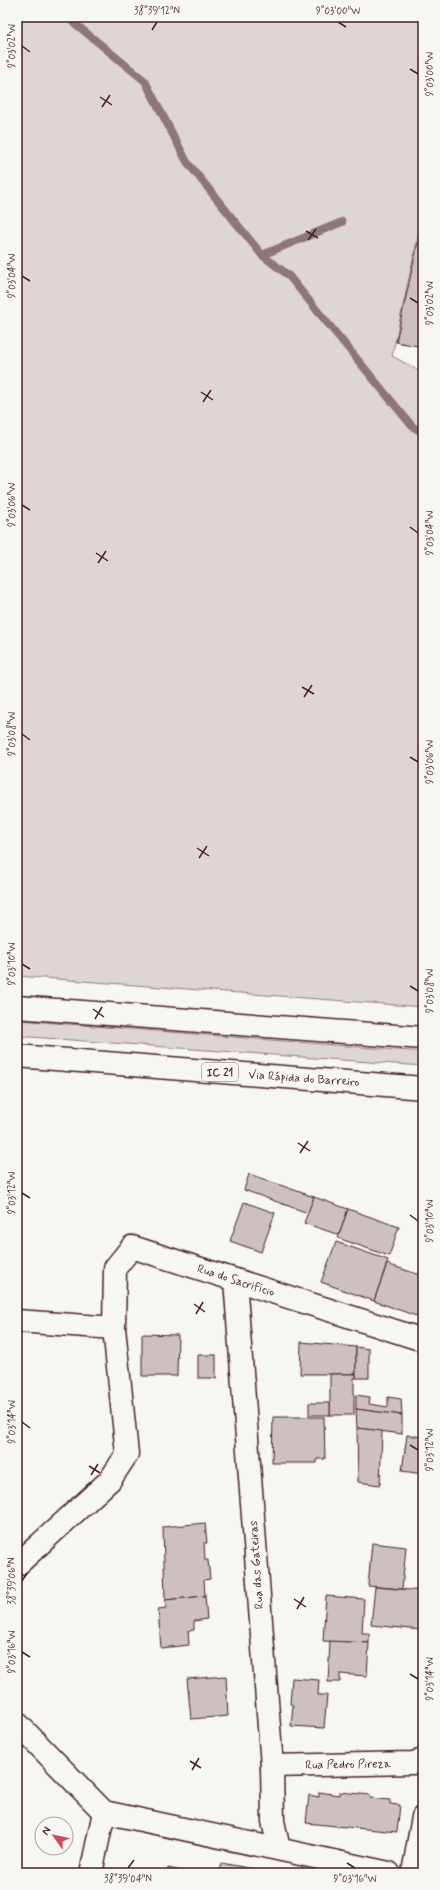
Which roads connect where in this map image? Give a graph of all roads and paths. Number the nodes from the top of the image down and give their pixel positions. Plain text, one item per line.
1 (17, 1007) edge
2 (423, 1038) edge
3 (17, 1056) edge
4 (423, 1088) edge
5 (234, 1280) junction
6 (17, 1321) edge
7 (114, 1328) junction
8 (423, 1340) edge
9 (17, 1565) edge
10 (17, 1723) edge
11 (423, 1760) edge
12 (272, 1766) junction
13 (104, 1812) junction
14 (423, 1817) edge
15 (279, 1849) junction
16 (91, 1873) edge
17 (389, 1873) edge
18 (413, 1873) edge

1 - 2 main road
3 - 4 main road, Via Rápida do Barreiro / IC 21
5 - 7 main road, Rua do Sacrifício
5 - 8 main road, Rua do Sacrifício
5 - 12 main road, Rua das Gateiras
6 - 7 main road
7 - 9 main road
10 - 13 main road
11 - 12 main road, Rua Pedro Pireza
12 - 15 main road, Rua das Gateiras
13 - 15 main road
13 - 16 main road
14 - 18 main road
15 - 17 main road

